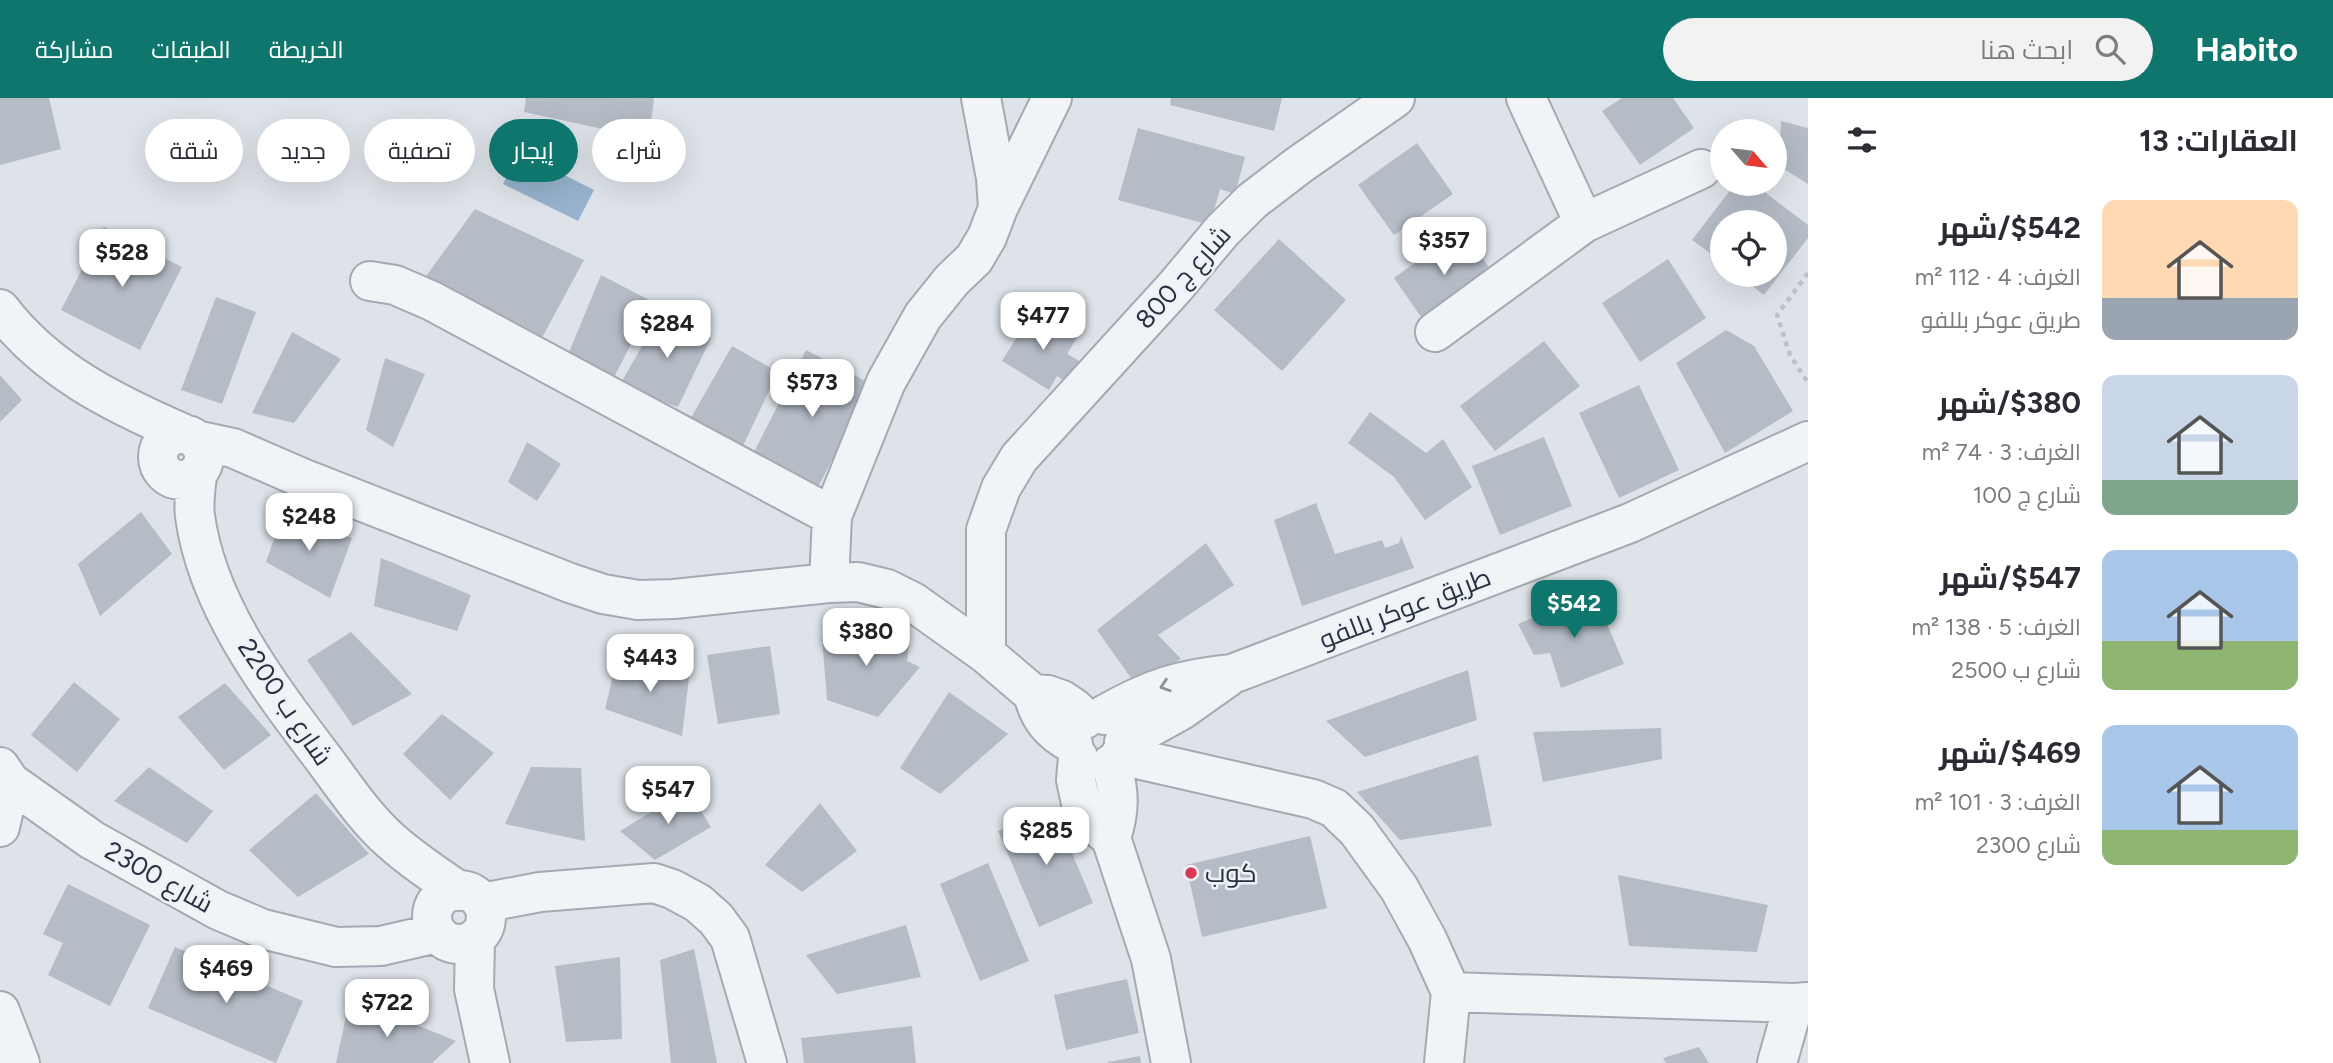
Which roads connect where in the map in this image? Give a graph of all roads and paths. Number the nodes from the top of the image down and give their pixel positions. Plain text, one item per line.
1 (981, 98) edge
2 (1052, 98) edge
3 (1395, 98) edge
4 (1526, 98) edge
5 (1701, 169) dead end
6 (998, 208) junction
7 (1584, 223) junction
8 (1808, 273) edge
9 (370, 281) dead end
10 (0, 309) edge
11 (1435, 332) dead end
12 (1808, 383) edge
13 (1808, 441) edge
14 (178, 450) junction
15 (832, 516) junction
16 (829, 583) junction
17 (986, 654) junction
18 (1099, 742) junction
19 (5, 775) edge
20 (0, 827) edge
21 (463, 916) junction
22 (1451, 992) junction
23 (1801, 1002) edge
24 (0, 1011) edge
25 (20, 1063) edge
26 (490, 1063) edge
27 (766, 1063) edge
28 (1171, 1063) edge
29 (1444, 1063) edge
30 (1777, 1063) edge

1 - 6 street
2 - 6 street
3 - 17 street, شارع ج 800
4 - 7 street
5 - 7 street
6 - 15 street
7 - 11 street
8 - 12 path
9 - 15 street
10 - 14 street
13 - 18 street, طريق عوكر بللفو
14 - 16 street
14 - 21 street, شارع ب 2200
15 - 16 street
16 - 17 street
17 - 18 street
18 - 22 street
18 - 28 street
19 - 20 street
19 - 21 street, شارع 2300
21 - 26 street
21 - 27 street, شارع 2300
22 - 23 street
22 - 29 street
23 - 30 street
24 - 25 street

